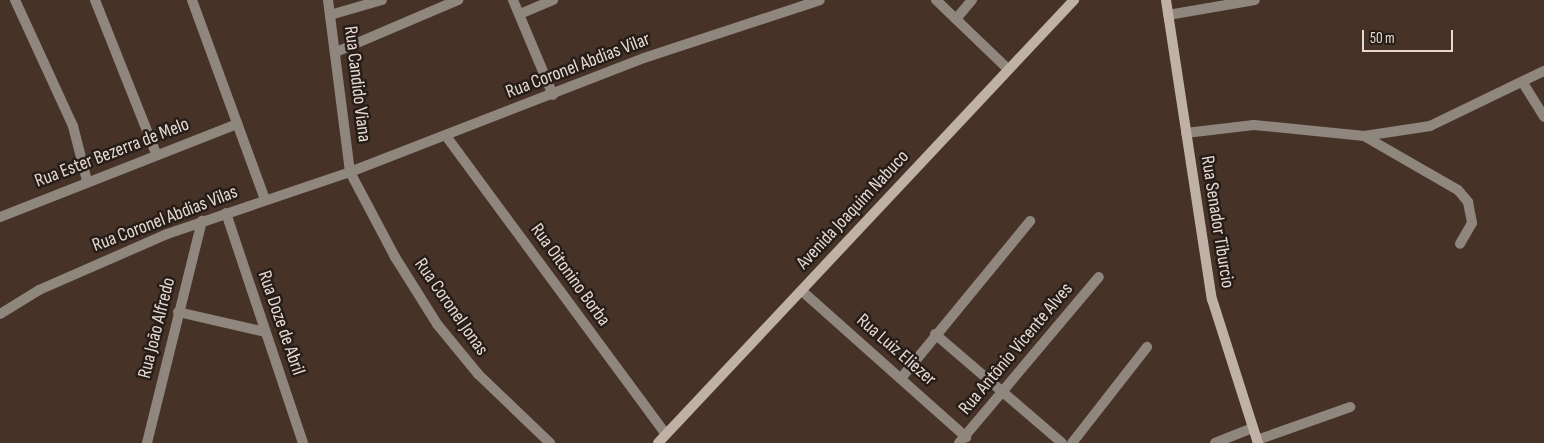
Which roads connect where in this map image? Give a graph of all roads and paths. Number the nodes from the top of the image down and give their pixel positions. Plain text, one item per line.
1 (15, 0) edge
2 (95, 0) edge
3 (192, 0) edge
4 (328, 0) edge
5 (382, 0) edge
6 (458, 0) edge
7 (513, 0) edge
8 (553, 0) edge
9 (820, 0) edge
10 (936, 0) edge
11 (972, 0) edge
12 (1074, 0) edge
13 (1166, 0) edge
14 (1255, 0) edge
15 (520, 14) junction
16 (330, 15) junction
17 (1168, 15) junction
18 (956, 19) junction
19 (336, 52) junction
20 (1007, 68) junction
21 (1544, 71) edge
22 (1523, 83) junction
23 (553, 95) junction
24 (1544, 117) edge
25 (237, 124) junction
26 (1186, 133) junction
27 (446, 136) junction
28 (1364, 136) junction
29 (156, 153) junction
30 (350, 172) junction
31 (87, 181) junction
32 (265, 200) junction
33 (226, 213) junction
34 (0, 217) edge
35 (202, 221) junction
36 (1030, 221) dead end
37 (1460, 244) dead end
38 (1099, 277) dead end
39 (802, 291) junction
40 (178, 312) junction
41 (0, 314) edge
42 (265, 332) junction
43 (935, 334) junction
44 (1147, 347) dead end
45 (902, 377) junction
46 (1003, 391) junction
47 (1350, 406) dead end
48 (1252, 428) junction
49 (666, 434) junction
50 (962, 440) edge
51 (1258, 442) edge
52 (147, 443) edge
53 (303, 443) edge
54 (550, 443) edge
55 (658, 443) edge
56 (1062, 443) edge
57 (1072, 443) edge
58 (1215, 443) edge

1 - 31 street
2 - 29 street
3 - 25 street
4 - 16 street, Rua Candido Viana
5 - 16 street
6 - 19 street
7 - 15 street
8 - 15 street
9 - 23 street, Rua Coronel Abdias Vilar
10 - 18 street
11 - 18 street
12 - 20 street, Avenida Joaquim Nabuco
13 - 17 street, Rua Senador Tiburcio
14 - 17 street
15 - 23 street
16 - 19 street, Rua Candido Viana
17 - 26 street, Rua Senador Tiburcio
18 - 20 street
19 - 30 street, Rua Candido Viana
20 - 39 street, Avenida Joaquim Nabuco
21 - 22 street
22 - 24 street
22 - 28 street
23 - 27 street, Rua Coronel Abdias Vilar
25 - 29 street, Rua Ester Bezerra de Melo
25 - 32 street
26 - 28 street
26 - 48 street, Rua Senador Tiburcio
27 - 30 street, Rua Coronel Abdias Vilar
27 - 49 street, Rua Oitonino Borba
28 - 37 street
29 - 31 street, Rua Ester Bezerra de Melo
30 - 32 street, Rua Coronel Abdias Vilas
30 - 54 street, Rua Coronel Jonas
31 - 34 street, Rua Ester Bezerra de Melo
32 - 33 street, Rua Coronel Abdias Vilas
33 - 35 street, Rua Coronel Abdias Vilas
33 - 42 street, Rua Doze de Abril
35 - 40 street, Rua João Alfredo
35 - 41 street, Rua Coronel Abdias Vilas
36 - 43 street
38 - 46 street, Rua Antônio Vicente Alves
39 - 45 street, Rua Luiz Eliezer
39 - 49 street, Avenida Joaquim Nabuco
40 - 42 street
40 - 52 street, Rua João Alfredo
42 - 53 street, Rua Doze de Abril
43 - 45 street
43 - 46 street
44 - 57 street
45 - 50 street, Rua Luiz Eliezer
46 - 50 street, Rua Antônio Vicente Alves
46 - 56 street
47 - 51 street
48 - 51 street, Rua Senador Tiburcio
48 - 58 street
49 - 55 street, Avenida Joaquim Nabuco

